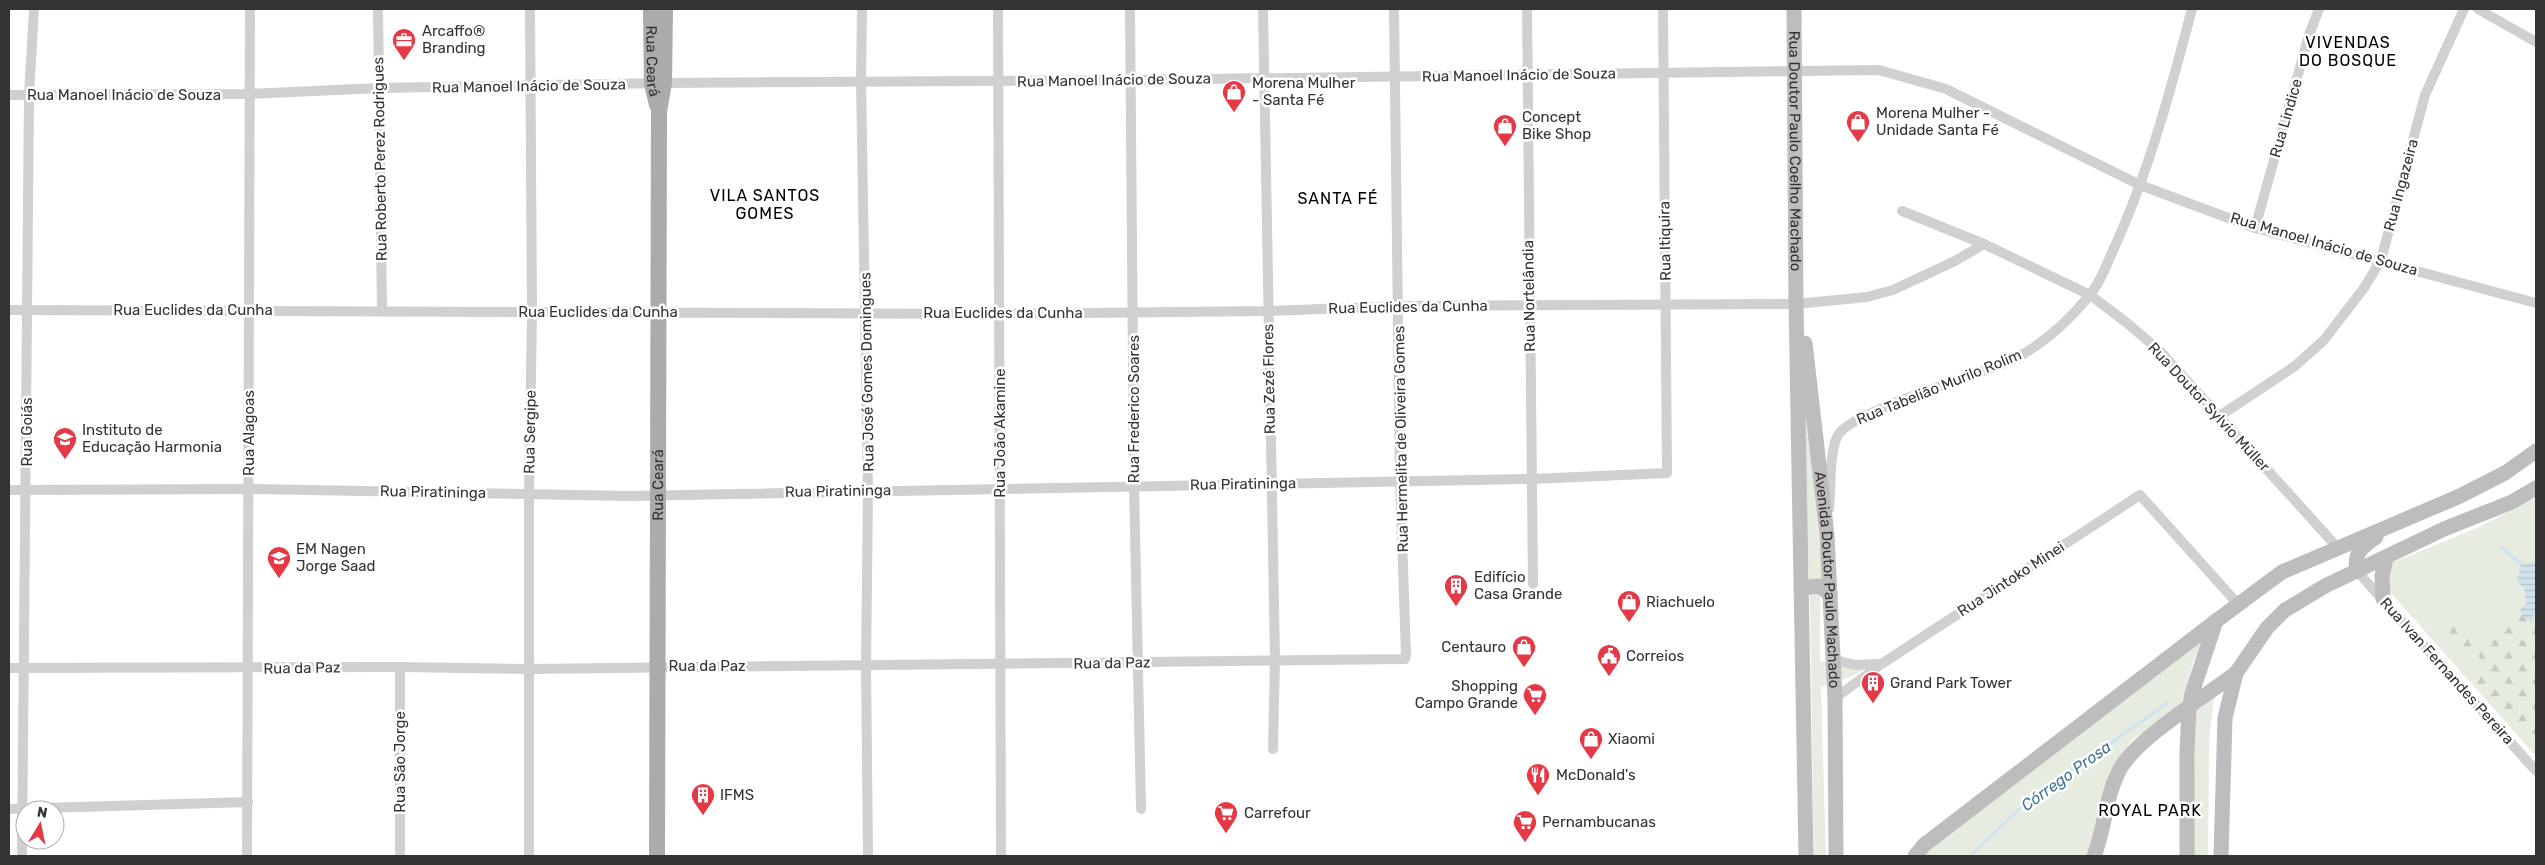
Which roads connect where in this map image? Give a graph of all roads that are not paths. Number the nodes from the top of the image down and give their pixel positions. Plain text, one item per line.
1 (34, 9) edge
2 (250, 9) edge
3 (378, 9) edge
4 (530, 9) edge
5 (651, 9) edge
6 (665, 9) edge
7 (862, 9) edge
8 (998, 9) edge
9 (1130, 9) edge
10 (1263, 9) edge
11 (1394, 9) edge
12 (1527, 9) edge
13 (1663, 9) edge
14 (1794, 9) edge
15 (2192, 9) edge
16 (2319, 9) edge
17 (2464, 9) edge
18 (2479, 9) edge
19 (2536, 42) edge
20 (1794, 70) junction
21 (1664, 72) junction
22 (1526, 75) junction
23 (1264, 77) junction
24 (1395, 77) junction
25 (1131, 80) junction
26 (861, 81) junction
27 (997, 81) junction
28 (658, 83) junction
29 (531, 86) junction
30 (379, 88) junction
31 (249, 94) junction
32 (9, 95) edge
33 (29, 95) junction
34 (2140, 185) junction
35 (1902, 211) dead end
36 (2255, 228) junction
37 (1984, 244) junction
38 (2381, 260) junction
39 (2090, 295) junction
40 (1797, 301) junction
41 (2536, 303) edge
42 (1528, 304) junction
43 (1666, 305) junction
44 (1398, 306) junction
45 (9, 310) edge
46 (27, 310) junction
47 (249, 310) junction
48 (382, 310) junction
49 (1268, 311) junction
50 (659, 312) junction
51 (1133, 312) junction
52 (532, 313) junction
53 (865, 313) junction
54 (1000, 314) junction
55 (2218, 417) junction
56 (2536, 451) edge
57 (1667, 472) joint
58 (1532, 478) junction
59 (1400, 480) junction
60 (1270, 484) junction
61 (1134, 485) junction
62 (2536, 488) edge
63 (250, 489) junction
64 (999, 489) junction
65 (9, 490) edge
66 (27, 490) junction
67 (868, 490) junction
68 (529, 493) junction
69 (658, 494) junction
70 (2460, 496) junction
71 (2398, 524) junction
72 (2444, 529) junction
73 (1828, 535) junction
74 (2336, 547) junction
75 (2386, 558) junction
76 (2357, 571) junction
77 (1533, 584) dead end
78 (1800, 588) junction
79 (1830, 594) junction
80 (2383, 599) junction
81 (2237, 603) junction
82 (2216, 621) junction
83 (1405, 659) joint
84 (1832, 659) junction
85 (1275, 660) junction
86 (1138, 662) junction
87 (1883, 663) junction
88 (1001, 664) junction
89 (659, 666) junction
90 (866, 666) junction
91 (400, 667) junction
92 (9, 668) edge
93 (24, 668) junction
94 (249, 668) junction
95 (529, 669) junction
96 (2236, 673) junction
97 (1835, 698) junction
98 (2190, 708) junction
99 (1273, 749) dead end
100 (2536, 771) edge
101 (23, 800) edge
102 (248, 802) junction
103 (65, 808) edge
104 (1140, 809) dead end
105 (1921, 853) edge
106 (1809, 855) edge
107 (247, 856) edge
108 (400, 856) edge
109 (529, 856) edge
110 (657, 856) edge
111 (868, 856) edge
112 (1001, 856) edge
113 (1836, 856) edge
114 (2094, 856) edge
115 (2187, 856) edge
116 (2220, 856) edge

1 - 33 street, Rua Goiás
2 - 31 street, Rua Alagoas
3 - 30 street, Rua Roberto Perez Rodrigues
4 - 29 street, Rua Sergipe
5 - 28 main road, Rua Ceará
6 - 28 main road, Rua Ceará
7 - 26 street, Rua José Gomes Domingues
8 - 27 street, Rua João Akamine
9 - 25 street, Rua Frederico Soares
10 - 23 street, Rua Zezé Flores
11 - 24 street, Rua Hermelita de Oliveira Gomes
12 - 22 street, Rua Nortelândia
13 - 21 street, Rua Itiquira
14 - 20 main road, Rua Doutor Paulo Coelho Machado
15 - 34 street, Rua Tabelião Murilo Rolim
16 - 36 street, Rua Lindice
17 - 38 street, Rua Ingazeira
18 - 19 street
20 - 21 street, Rua Manoel Inácio de Souza
20 - 34 street, Rua Manoel Inácio de Souza
20 - 40 main road, Rua Doutor Paulo Coelho Machado
21 - 22 street, Rua Manoel Inácio de Souza
21 - 43 street, Rua Itiquira
22 - 24 street, Rua Manoel Inácio de Souza
22 - 42 street, Rua Nortelândia
23 - 24 street, Rua Manoel Inácio de Souza
23 - 25 street, Rua Manoel Inácio de Souza
23 - 49 street, Rua Zezé Flores
24 - 44 street, Rua Hermelita de Oliveira Gomes
25 - 27 street, Rua Manoel Inácio de Souza
25 - 51 street, Rua Frederico Soares
26 - 27 street, Rua Manoel Inácio de Souza
26 - 28 street, Rua Manoel Inácio de Souza
26 - 53 street, Rua José Gomes Domingues
27 - 54 street, Rua João Akamine
28 - 29 street, Rua Manoel Inácio de Souza
28 - 50 main road, Rua Ceará
29 - 30 street, Rua Manoel Inácio de Souza
29 - 52 street, Rua Sergipe
30 - 31 street, Rua Manoel Inácio de Souza
30 - 48 street, Rua Roberto Perez Rodrigues
31 - 33 street, Rua Manoel Inácio de Souza
31 - 47 street, Rua Alagoas
32 - 33 street, Rua Manoel Inácio de Souza
33 - 46 street, Rua Goiás
34 - 36 street, Rua Manoel Inácio de Souza
34 - 39 street, Rua Tabelião Murilo Rolim
35 - 37 street, Rua Doutor Sylvio Müller
36 - 38 street, Rua Manoel Inácio de Souza
37 - 39 street, Rua Doutor Sylvio Müller
37 - 40 street, Rua Euclides da Cunha
38 - 41 street, Rua Manoel Inácio de Souza
38 - 55 street, Rua Ingazeira
39 - 55 street, Rua Doutor Sylvio Müller
39 - 73 street, Rua Tabelião Murilo Rolim
40 - 43 street, Rua Euclides da Cunha
40 - 73 main road, Avenida Doutor Paulo Machado
40 - 78 main road, Avenida Doutor Paulo Machado
42 - 43 street, Rua Euclides da Cunha
42 - 44 street, Rua Euclides da Cunha
42 - 58 street, Rua Nortelândia
43 - 57 street, Rua Itiquira
44 - 49 street, Rua Euclides da Cunha
44 - 59 street, Rua Hermelita de Oliveira Gomes
45 - 46 street, Rua Euclides da Cunha
46 - 47 street, Rua Euclides da Cunha
46 - 66 street, Rua Goiás
47 - 48 street, Rua Euclides da Cunha
47 - 63 street, Rua Alagoas
48 - 52 street, Rua Euclides da Cunha
49 - 51 street, Rua Euclides da Cunha
49 - 60 street, Rua Zezé Flores
50 - 52 street, Rua Euclides da Cunha
50 - 53 street, Rua Euclides da Cunha
50 - 69 main road, Rua Ceará
51 - 54 street, Rua Euclides da Cunha
51 - 61 street, Rua Frederico Soares
52 - 68 street, Rua Sergipe
53 - 54 street, Rua Euclides da Cunha
53 - 67 street, Rua José Gomes Domingues
54 - 64 street, Rua João Akamine
55 - 74 street, Rua Doutor Sylvio Müller
56 - 70 main road
57 - 58 street, Rua Piratininga
58 - 59 street, Rua Piratininga
58 - 77 street, Rua Nortelândia
59 - 60 street, Rua Piratininga
59 - 83 street, Rua Hermelita de Oliveira Gomes
60 - 61 street, Rua Piratininga
60 - 85 street, Rua Zezé Flores
61 - 64 street, Rua Piratininga
61 - 86 street, Rua Frederico Soares
62 - 72 main road
63 - 66 street, Rua Piratininga
63 - 68 street, Rua Piratininga
63 - 94 street, Rua Alagoas
64 - 67 street, Rua Piratininga
64 - 88 street, Rua João Akamine
65 - 66 street, Rua Piratininga
66 - 93 street, Rua Goiás
67 - 69 street, Rua Piratininga
67 - 90 street, Rua José Gomes Domingues
68 - 69 street, Rua Piratininga
68 - 95 street, Rua Sergipe
69 - 89 main road, Rua Ceará
70 - 71 main road
70 - 72 main road
71 - 74 main road
71 - 76 main road
72 - 75 main road
73 - 79 main road, Avenida Doutor Paulo Machado
74 - 81 main road
75 - 76 main road
75 - 80 main road
76 - 80 street, Rua Ivan Fernandes Pereira
76 - 96 main road
78 - 79 main road
78 - 106 main road, Avenida Doutor Paulo Machado
79 - 84 main road, Avenida Doutor Paulo Machado
80 - 100 street, Rua Ivan Fernandes Pereira
81 - 82 main road
81 - 87 street, Rua Jintoko Minei
82 - 98 main road
82 - 105 main road
83 - 85 street, Rua da Paz
84 - 87 street, Rua Jintoko Minei
84 - 97 main road, Avenida Doutor Paulo Machado
85 - 86 street, Rua da Paz
85 - 99 street, Rua Zezé Flores
86 - 88 street, Rua da Paz
86 - 104 street, Rua Frederico Soares
87 - 97 street, Rua Jintoko Minei
88 - 90 street, Rua da Paz
88 - 112 street, Rua João Akamine
89 - 90 street, Rua da Paz
89 - 95 street, Rua da Paz
89 - 110 main road, Rua Ceará
90 - 111 street, Rua José Gomes Domingues
91 - 94 street, Rua da Paz
91 - 95 street, Rua da Paz
91 - 108 street, Rua São Jorge
92 - 93 street, Rua da Paz
93 - 94 street, Rua da Paz
93 - 101 street, Rua Goiás
94 - 102 street, Rua Alagoas
95 - 109 street, Rua Sergipe
96 - 98 main road
96 - 116 main road
97 - 113 main road, Avenida Doutor Paulo Machado
98 - 114 main road
98 - 115 main road
102 - 103 street
102 - 107 street, Rua Alagoas

